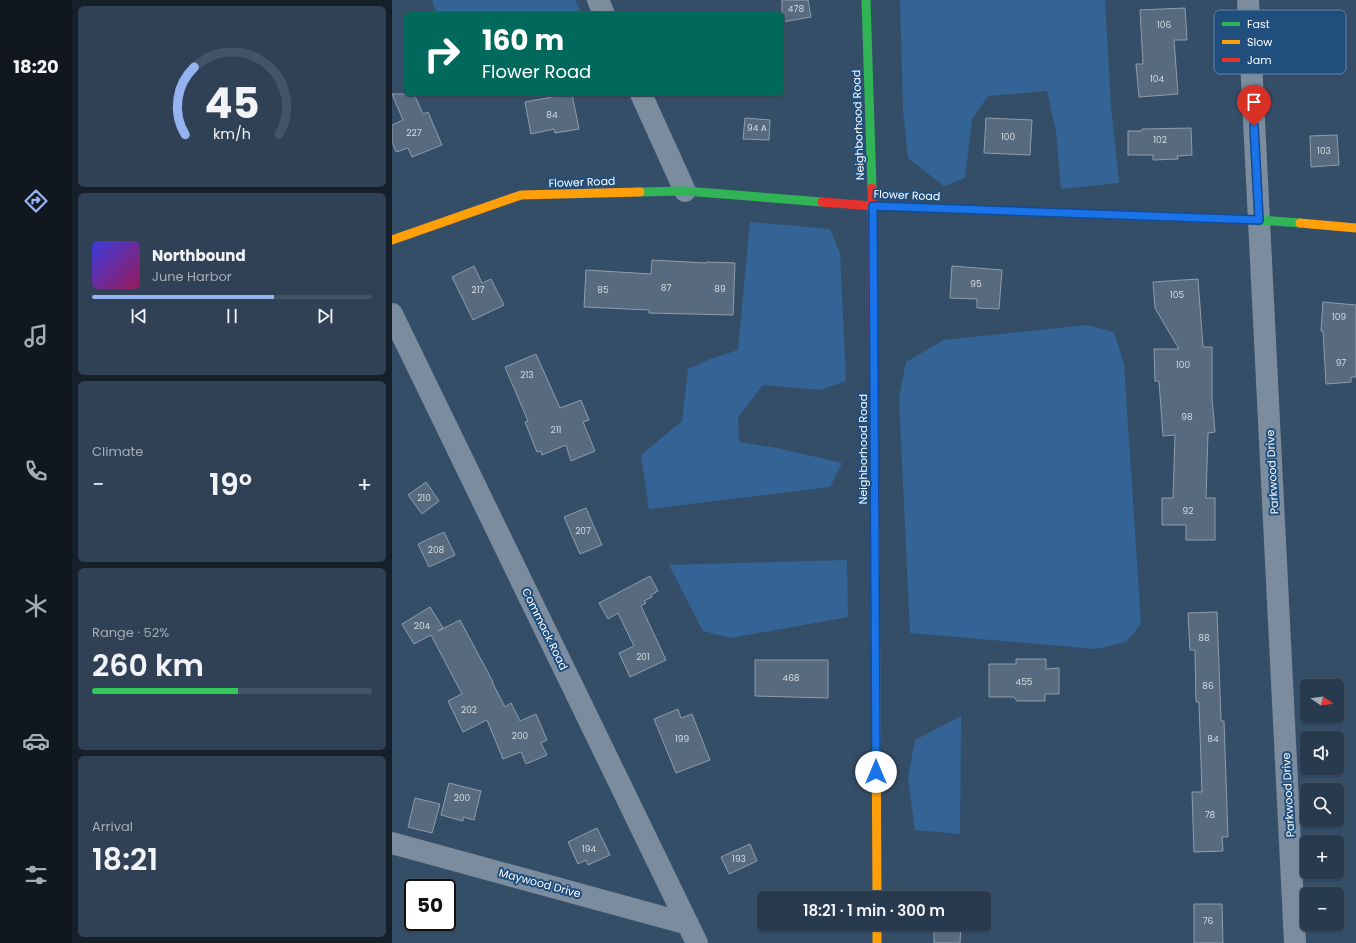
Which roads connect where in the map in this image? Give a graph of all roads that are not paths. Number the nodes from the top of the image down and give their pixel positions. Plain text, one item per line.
1 (598, 0) edge
2 (866, 0) edge
3 (1248, 0) edge
4 (1248, 10) edge
5 (603, 12) edge
6 (1252, 74) edge
7 (642, 96) edge
8 (685, 191) junction
9 (873, 206) junction
10 (1259, 220) junction
11 (1356, 228) edge
12 (392, 240) edge
13 (392, 314) edge
14 (392, 843) edge
15 (877, 891) edge
16 (877, 931) edge
17 (692, 934) edge
18 (877, 943) edge
19 (1295, 943) edge

1 - 5 street
2 - 9 street, Neighborhood Road
3 - 4 street, Parkwood Drive
6 - 10 street, Parkwood Drive
7 - 8 street
8 - 9 street, Flower Road
8 - 12 street, Flower Road
9 - 10 street, Flower Road
9 - 15 street, Neighborhood Road
10 - 11 street, Flower Road
10 - 19 street, Parkwood Drive
13 - 17 street, Commack Road
14 - 17 street, Maywood Drive
16 - 18 street

